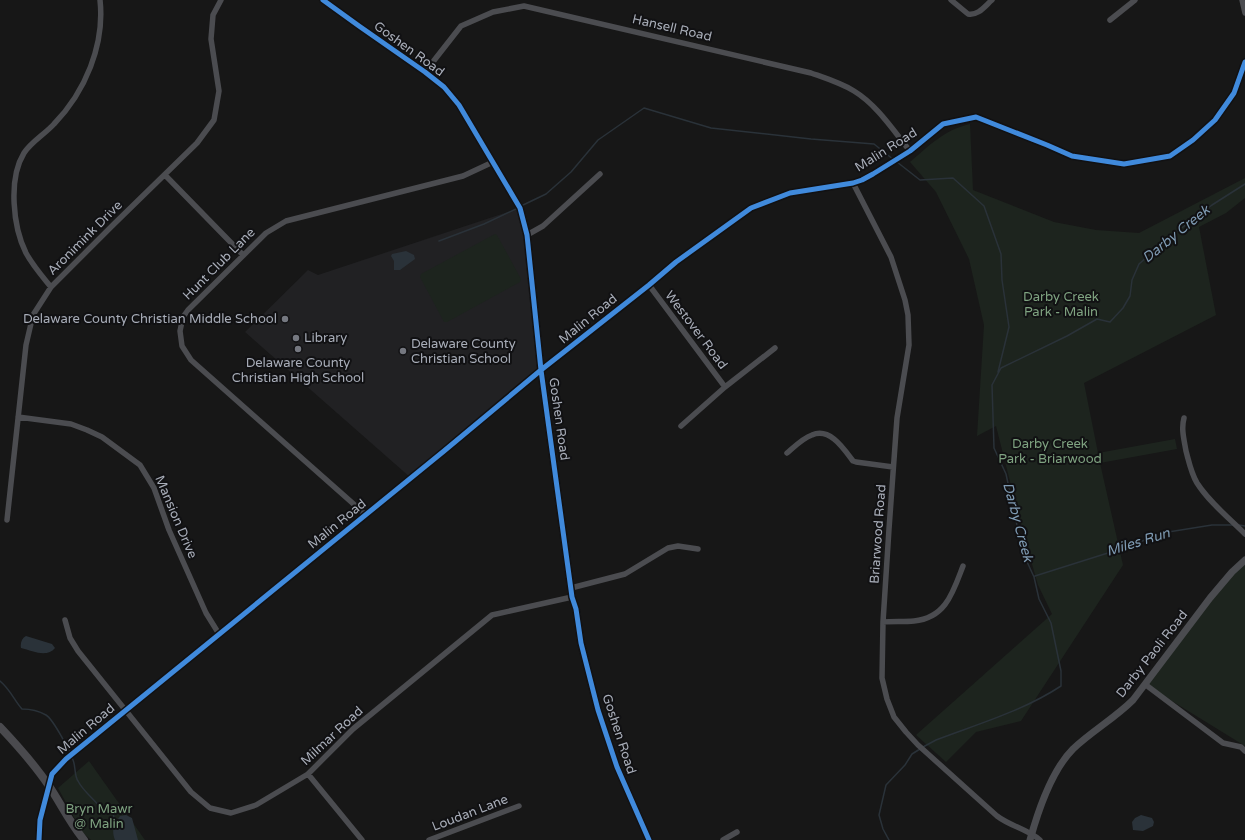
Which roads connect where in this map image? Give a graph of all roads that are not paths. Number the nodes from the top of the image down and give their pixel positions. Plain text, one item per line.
1 (100, 0) edge
2 (221, 0) edge
3 (324, 0) edge
4 (951, 0) edge
5 (992, 0) edge
6 (1135, 0) edge
7 (1242, 0) edge
8 (1245, 12) edge
9 (1110, 20) dead end
10 (1245, 62) edge
11 (425, 72) junction
12 (910, 151) junction
13 (493, 162) junction
14 (600, 174) dead end
15 (165, 175) junction
16 (853, 183) junction
17 (527, 235) junction
18 (243, 255) junction
19 (649, 285) junction
20 (51, 287) junction
21 (775, 348) dead end
22 (541, 370) junction
23 (725, 387) junction
24 (18, 417) junction
25 (1184, 418) dead end
26 (681, 426) dead end
27 (787, 453) dead end
28 (894, 467) junction
29 (366, 515) junction
30 (7, 520) dead end
31 (1245, 534) edge
32 (698, 548) dead end
33 (1245, 560) edge
34 (964, 566) dead end
35 (571, 588) junction
36 (572, 597) junction
37 (65, 620) dead end
38 (883, 622) junction
39 (220, 634) junction
40 (1146, 685) junction
41 (125, 710) junction
42 (0, 727) edge
43 (1245, 751) edge
44 (308, 774) junction
45 (48, 785) junction
46 (519, 806) dead end
47 (737, 832) dead end
48 (1031, 837) edge
49 (438, 839) edge
50 (39, 840) edge
51 (84, 840) edge
52 (362, 840) edge
53 (429, 840) edge
54 (649, 840) edge
55 (723, 840) edge
56 (1040, 840) edge

1 - 20 street
2 - 15 street, Aronimink Drive
3 - 11 street, Goshen Road
4 - 5 street
6 - 9 street
7 - 8 street
10 - 12 street, Malin Road
11 - 12 street, Hansell Road
11 - 13 street, Goshen Road
12 - 16 street, Malin Road
13 - 17 street, Goshen Road
13 - 18 street, Hunt Club Lane
14 - 17 street
15 - 18 street
15 - 20 street, Aronimink Drive
16 - 19 street, Malin Road
16 - 28 street, Briarwood Road
17 - 22 street, Goshen Road
18 - 29 street, Hunt Club Lane
19 - 22 street, Malin Road
19 - 23 street, Westover Road
20 - 24 street, Aronimink Drive
21 - 23 street
22 - 29 street, Malin Road
22 - 35 street, Goshen Road
23 - 26 street
24 - 30 street, Aronimink Drive
24 - 39 street, Mansion Drive
25 - 31 street
27 - 28 street
28 - 38 street, Briarwood Road
29 - 39 street, Malin Road
32 - 35 street
33 - 40 street, Darby Paoli Road
34 - 38 street
35 - 36 street, Goshen Road
36 - 44 street, Milmar Road
36 - 54 street, Goshen Road
37 - 41 street, Milmar Road
38 - 48 street, Briarwood Road
39 - 41 street, Malin Road
40 - 43 street
40 - 48 street, Darby Paoli Road
41 - 44 street, Milmar Road
41 - 45 street, Malin Road
42 - 45 main road
44 - 52 street
45 - 50 street, Malin Road
45 - 51 main road
46 - 49 street, Loudan Lane
47 - 55 street
48 - 56 street, Briarwood Road
49 - 53 street, Loudan Lane

